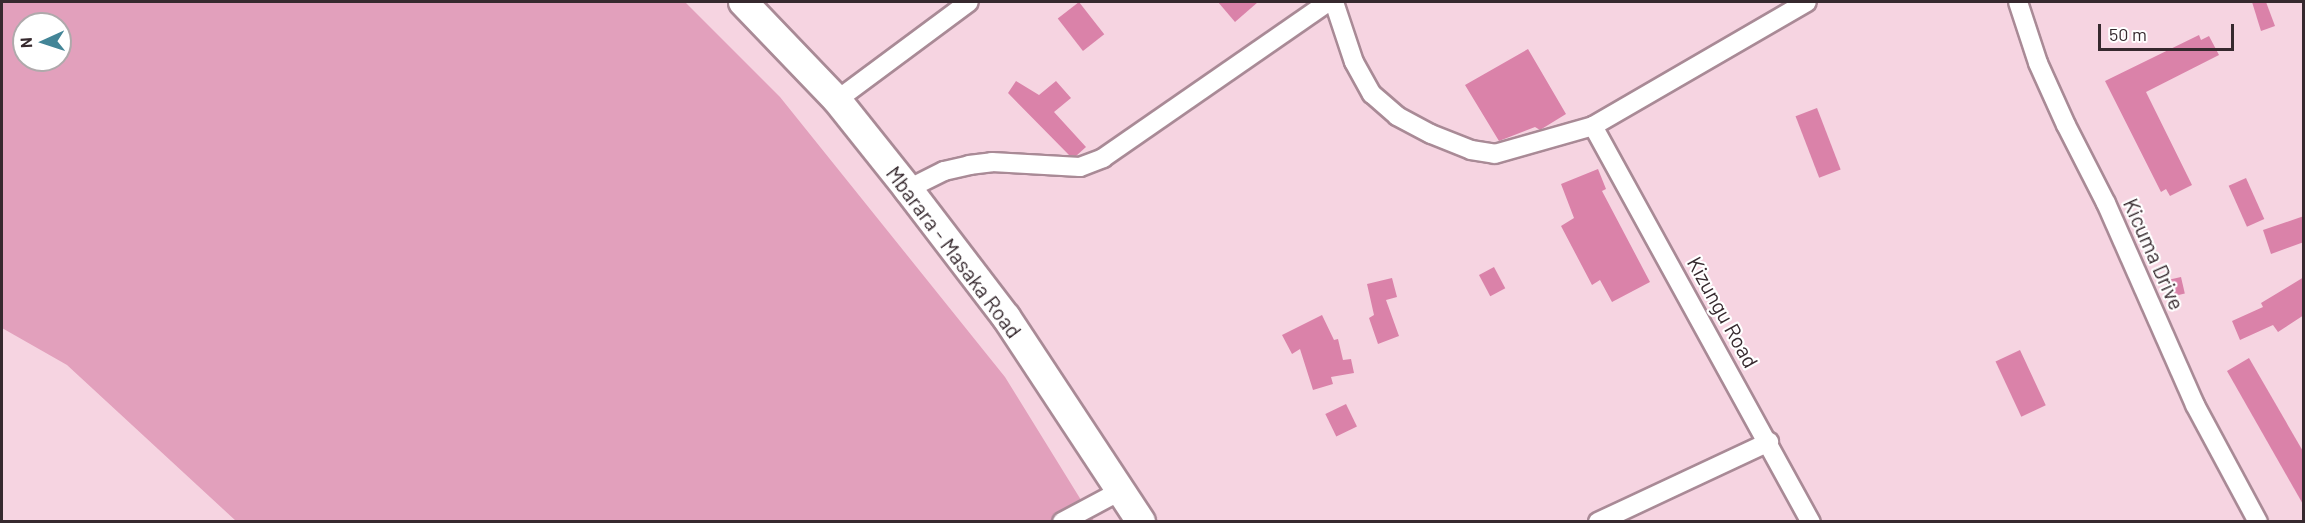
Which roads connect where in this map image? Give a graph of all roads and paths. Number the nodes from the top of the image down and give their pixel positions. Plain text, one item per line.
1 (743, 2) edge
2 (969, 2) edge
3 (1328, 2) edge
4 (1334, 2) edge
5 (1806, 2) edge
6 (2018, 2) edge
7 (837, 100) junction
8 (1593, 126) junction
9 (908, 189) junction
10 (1770, 442) junction
11 (1122, 490) junction
12 (1062, 522) edge
13 (1141, 522) edge
14 (1598, 522) edge
15 (1811, 522) edge
16 (2258, 522) edge

1 - 7 main road, Mbarara - Masaka Road
2 - 7 street
3 - 9 street
4 - 8 street
5 - 8 street
6 - 16 street, Kicuma Drive
7 - 9 main road, Mbarara - Masaka Road
8 - 10 street, Kizungu Road
9 - 11 main road, Mbarara - Masaka Road
10 - 14 street
10 - 15 street, Kizungu Road
11 - 12 street
11 - 13 main road, Mbarara - Masaka Road

